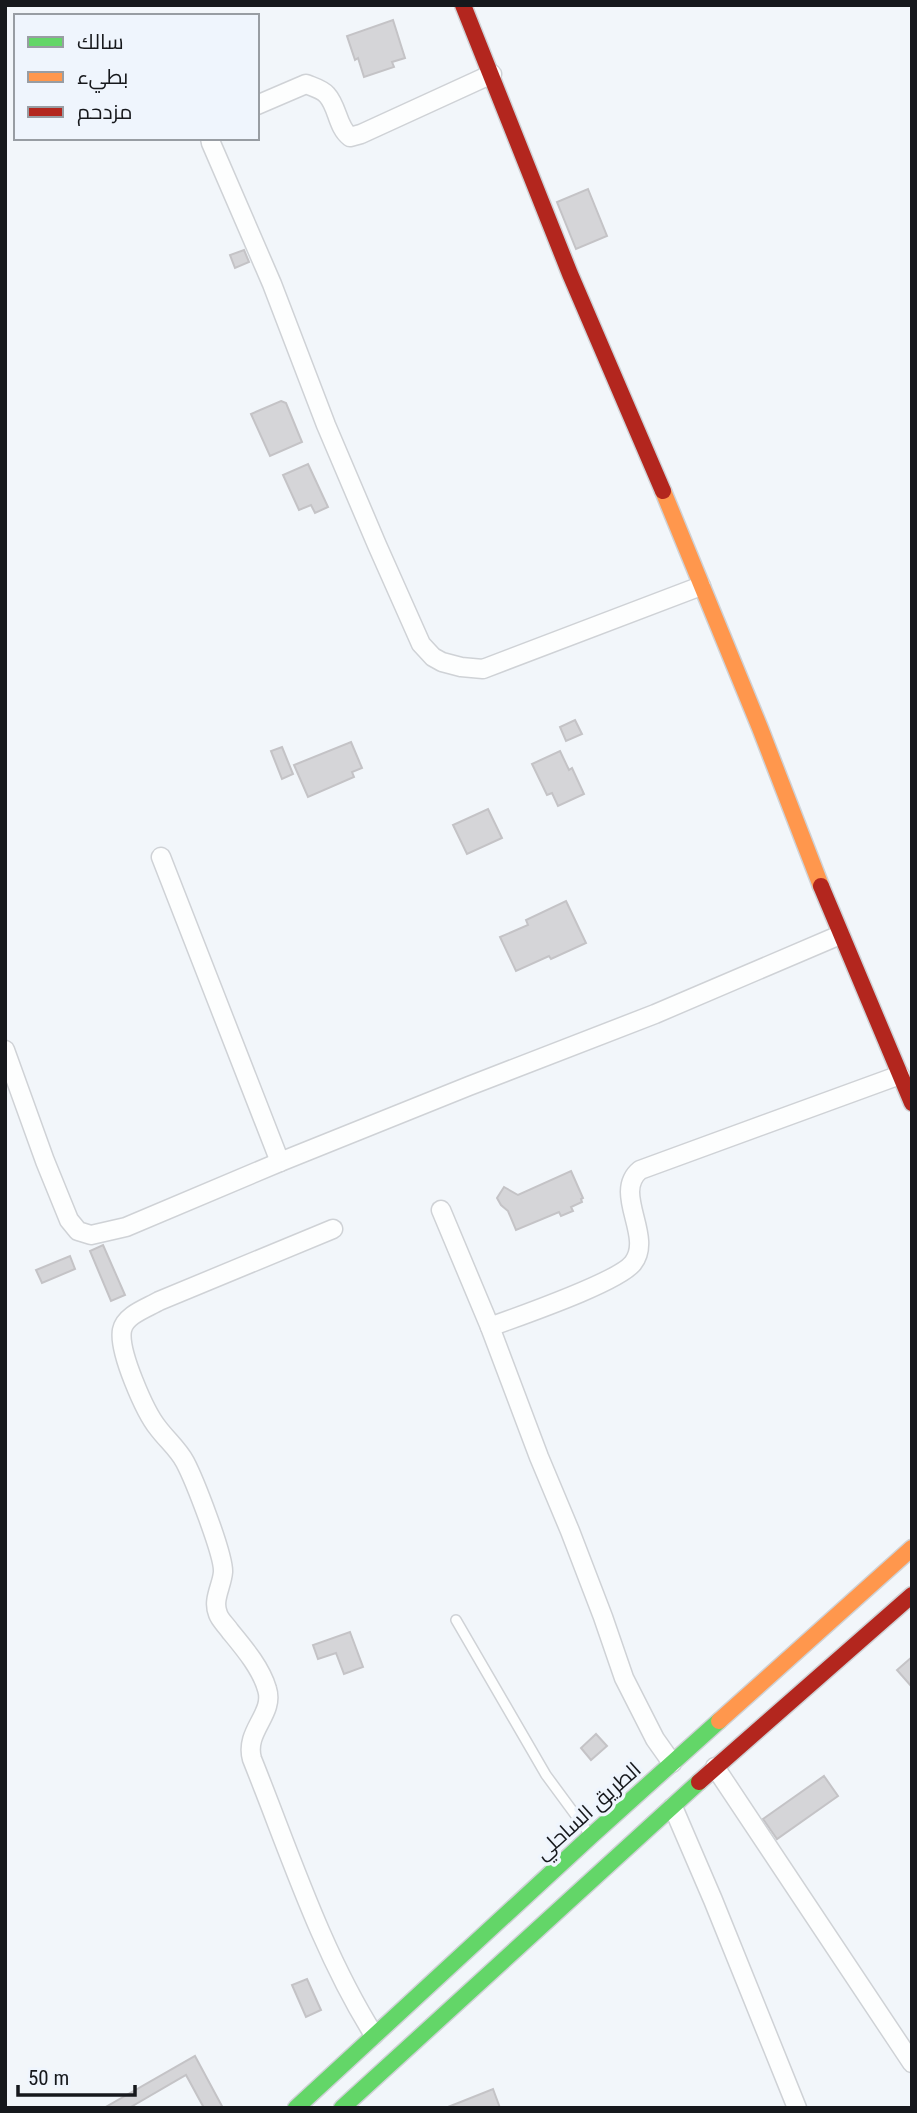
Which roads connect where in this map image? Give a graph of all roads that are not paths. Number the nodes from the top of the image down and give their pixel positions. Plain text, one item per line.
1 (463, 5) edge
2 (492, 75) junction
3 (259, 105) edge
4 (210, 140) edge
5 (701, 586) junction
6 (161, 857) dead end
7 (840, 935) junction
8 (5, 1050) edge
9 (900, 1075) junction
10 (912, 1103) edge
11 (280, 1162) junction
12 (442, 1210) dead end
13 (333, 1230) dead end
14 (490, 1328) junction
15 (912, 1548) edge
16 (912, 1595) edge
17 (456, 1620) dead end
18 (672, 1763) junction
19 (715, 1766) junction
20 (673, 1807) junction
21 (591, 1836) junction
22 (374, 2035) junction
23 (912, 2063) edge
24 (296, 2108) edge
25 (342, 2108) edge
26 (797, 2108) edge

1 - 2 main road
2 - 3 street
2 - 5 main road
4 - 5 street
5 - 7 main road
6 - 11 street
7 - 9 main road
7 - 11 street
8 - 11 street
9 - 10 main road
9 - 14 street
12 - 14 street
13 - 22 street
14 - 18 street
15 - 18 main road, الطريق الساحلي
16 - 19 main road
17 - 21 lane
18 - 21 main road, الطريق الساحلي
19 - 20 main road
19 - 23 street
20 - 25 main road
20 - 26 street
21 - 22 main road, الطريق الساحلي
22 - 24 main road, الطريق الساحلي

